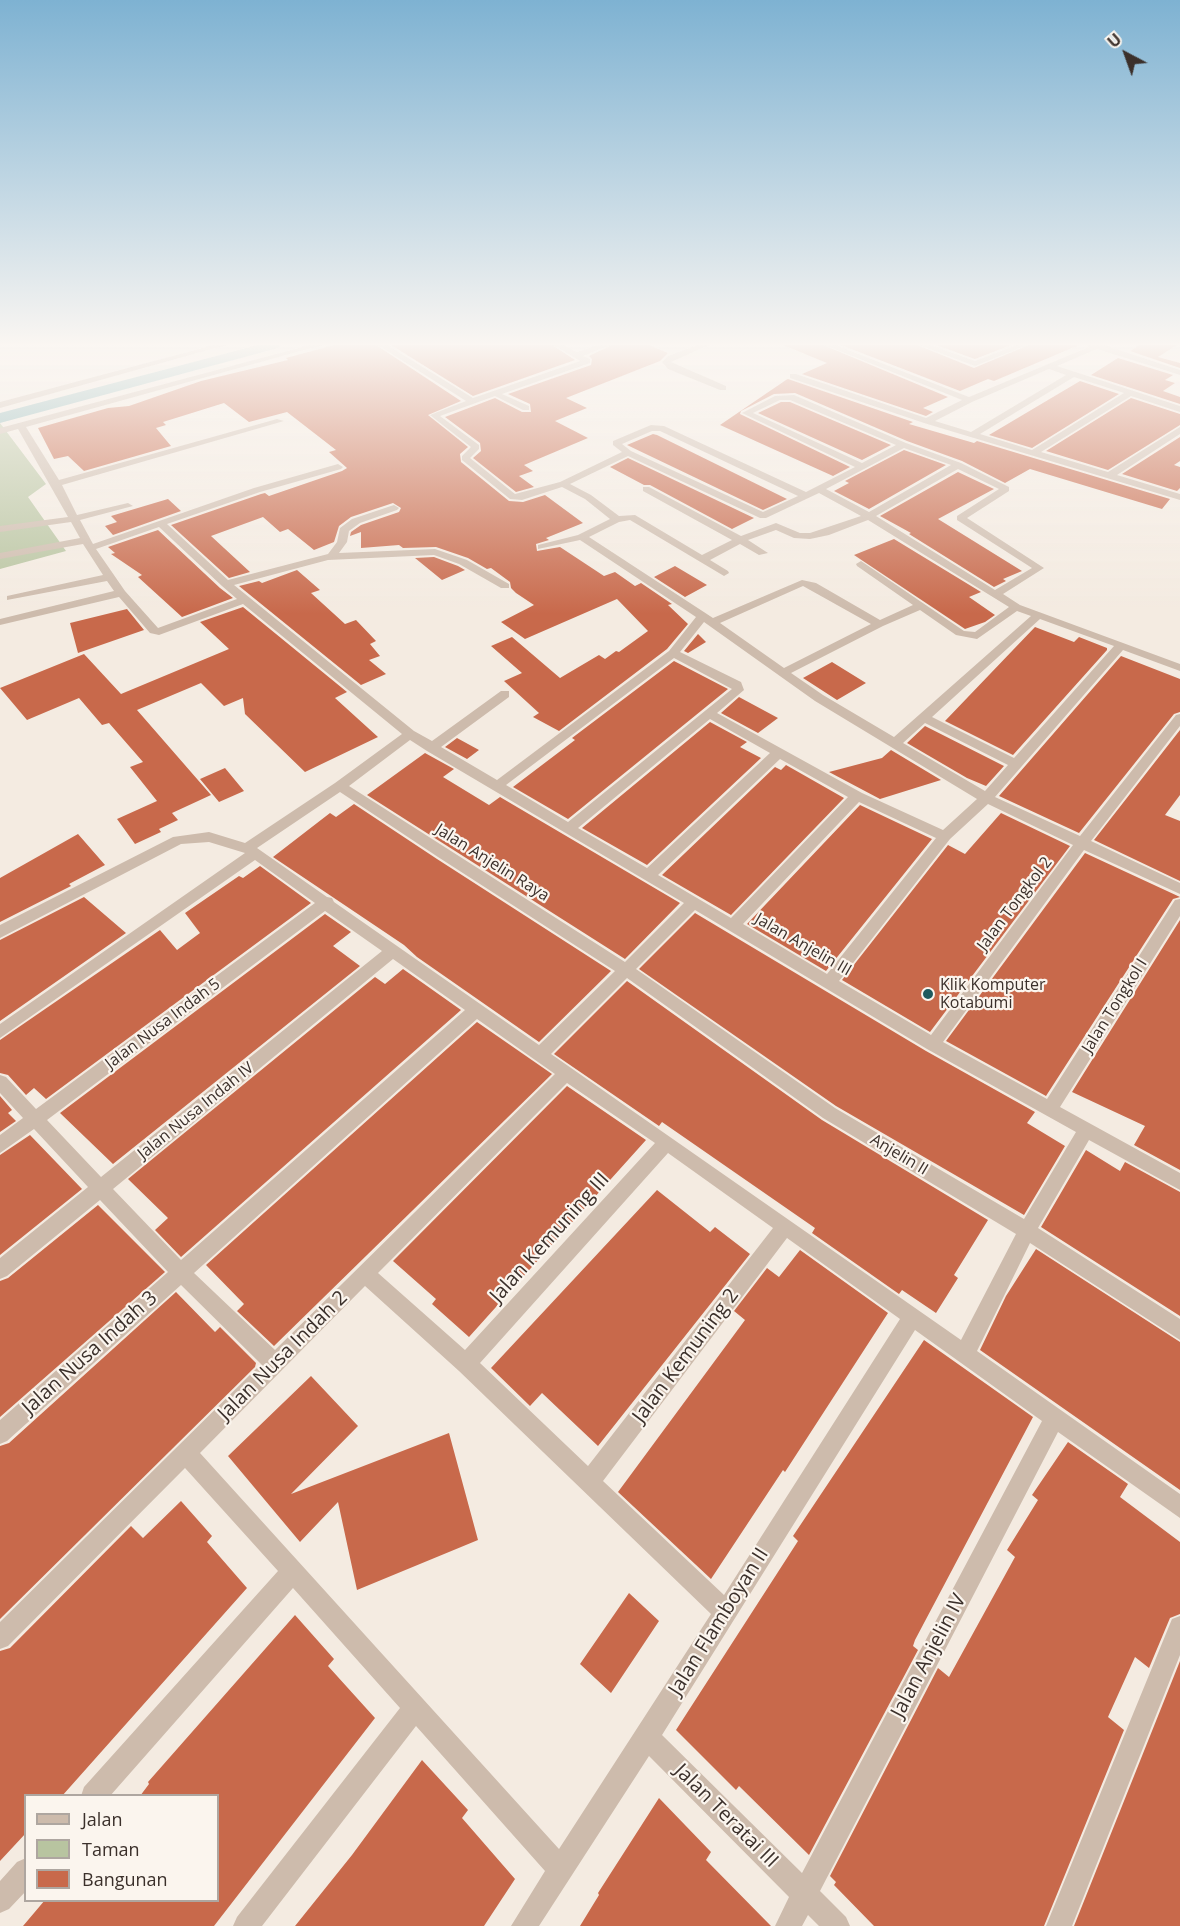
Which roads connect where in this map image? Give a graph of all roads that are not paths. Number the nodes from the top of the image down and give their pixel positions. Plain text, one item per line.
1 (26, 435) edge
2 (231, 435) edge
3 (460, 435) edge
4 (635, 435) edge
5 (676, 435) edge
6 (793, 435) edge
7 (879, 435) edge
8 (972, 435) edge
9 (1062, 435) edge
10 (1172, 435) edge
11 (903, 445) junction
12 (628, 453) junction
13 (1033, 453) junction
14 (958, 465) junction
15 (861, 466) junction
16 (338, 467) dead end
17 (1109, 476) junction
18 (56, 484) junction
19 (563, 484) junction
20 (646, 489) dead end
21 (819, 489) junction
22 (806, 496) junction
23 (1180, 497) edge
24 (128, 506) dead end
25 (394, 508) dead end
26 (868, 516) junction
27 (73, 519) junction
28 (617, 519) junction
29 (160, 523) junction
30 (0, 529) edge
31 (582, 537) junction
32 (740, 540) junction
33 (87, 544) junction
34 (542, 546) dead end
35 (763, 553) dead end
36 (0, 556) edge
37 (332, 556) junction
38 (703, 560) junction
39 (861, 564) dead end
40 (724, 573) dead end
41 (110, 577) junction
42 (226, 584) junction
43 (505, 586) dead end
44 (121, 593) junction
45 (994, 595) junction
46 (11, 598) dead end
47 (244, 600) junction
48 (921, 606) junction
49 (1016, 607) junction
50 (1038, 615) junction
51 (707, 619) junction
52 (0, 622) edge
53 (879, 624) junction
54 (1120, 646) junction
55 (673, 653) junction
56 (1177, 663) edge
57 (782, 673) junction
58 (505, 694) dead end
59 (711, 715) junction
60 (924, 718) junction
61 (1180, 718) edge
62 (410, 734) junction
63 (895, 743) junction
64 (431, 748) junction
65 (778, 753) junction
66 (1016, 764) junction
67 (340, 786) junction
68 (497, 786) junction
69 (857, 796) junction
70 (986, 798) junction
71 (569, 828) junction
72 (945, 836) junction
73 (1082, 843) junction
74 (251, 851) junction
75 (650, 875) junction
76 (1180, 890) edge
77 (327, 902) junction
78 (694, 902) junction
79 (1180, 904) edge
80 (733, 924) junction
81 (0, 932) edge
82 (392, 951) junction
83 (626, 970) junction
84 (830, 981) junction
85 (476, 1010) junction
86 (0, 1032) edge
87 (933, 1044) junction
88 (540, 1055) junction
89 (566, 1073) junction
90 (0, 1082) edge
91 (1050, 1108) junction
92 (36, 1118) junction
93 (1086, 1130) junction
94 (667, 1142) junction
95 (0, 1145) edge
96 (1180, 1182) edge
97 (100, 1189) junction
98 (784, 1228) junction
99 (1027, 1231) junction
100 (0, 1270) edge
101 (180, 1272) junction
102 (365, 1273) junction
103 (912, 1317) junction
104 (1180, 1330) edge
105 (964, 1355) junction
106 (275, 1364) junction
107 (466, 1364) junction
108 (1054, 1418) junction
109 (0, 1434) edge
110 (186, 1453) junction
111 (588, 1484) junction
112 (1180, 1507) edge
113 (293, 1571) junction
114 (725, 1612) junction
115 (1180, 1628) edge
116 (0, 1638) edge
117 (415, 1708) junction
118 (647, 1737) junction
119 (95, 1794) edge
120 (561, 1870) junction
121 (24, 1873) edge
122 (804, 1894) junction
123 (0, 1900) edge
124 (246, 1926) edge
125 (524, 1926) edge
126 (788, 1926) edge
127 (837, 1926) edge
128 (1059, 1926) edge

1 - 18 street
2 - 18 street
3 - 19 street
4 - 12 street
5 - 22 street
6 - 15 street
7 - 11 street
8 - 13 street
9 - 13 street
10 - 17 street
11 - 14 street
11 - 15 street
12 - 19 street
12 - 22 street
13 - 17 street
14 - 26 street
14 - 45 street
15 - 21 street
16 - 29 street
17 - 23 street
18 - 27 street
19 - 28 street
20 - 32 street
21 - 22 street
21 - 26 street
24 - 27 street
25 - 37 street
26 - 32 street
26 - 45 street
27 - 30 street
27 - 33 street
28 - 31 street
28 - 38 street
29 - 33 street
29 - 42 street, Jalan Anjelin III
31 - 34 street
31 - 51 street
32 - 35 street
32 - 38 street
33 - 36 street
33 - 41 street
37 - 42 street
37 - 43 street
38 - 40 street
39 - 48 street
41 - 44 street
41 - 46 street
42 - 47 street, Jalan Anjelin III
44 - 47 street
44 - 52 street
45 - 49 street
47 - 62 street, Jalan Anjelin III
48 - 49 street
48 - 53 street
49 - 50 street
50 - 54 street
50 - 60 street
51 - 53 street
51 - 55 street
51 - 57 street
53 - 57 street
54 - 56 street
54 - 66 street
55 - 59 street
55 - 68 street
57 - 63 street
58 - 64 street
59 - 65 street
59 - 71 street
60 - 63 street
60 - 66 street
61 - 73 street, Jalan Tongkol 2
62 - 64 street, Jalan Anjelin III
62 - 67 street
63 - 70 street
64 - 68 street, Jalan Anjelin III
65 - 69 street
65 - 75 street
66 - 70 street
67 - 74 street
67 - 83 street, Jalan Anjelin Raya
68 - 71 street, Jalan Anjelin III
69 - 72 street
69 - 80 street
70 - 72 street
70 - 73 street
71 - 75 street, Jalan Anjelin III
72 - 84 street
73 - 76 street
73 - 87 street, Jalan Tongkol 2
74 - 77 street
74 - 81 street
74 - 86 street
75 - 78 street, Jalan Anjelin III
77 - 82 street
77 - 92 street, Jalan Nusa Indah 5
78 - 80 street, Jalan Anjelin III
78 - 83 street
79 - 91 street, Jalan Tongkol I
80 - 84 street, Jalan Anjelin III
82 - 85 street
82 - 97 street, Jalan Nusa Indah IV
83 - 88 street
83 - 99 street, Anjelin II
84 - 87 street, Jalan Anjelin III
85 - 88 street
85 - 101 street, Jalan Nusa Indah 3
87 - 91 street, Jalan Anjelin III
88 - 89 street
89 - 94 street
89 - 102 street, Jalan Nusa Indah 2
90 - 92 street
91 - 93 street, Jalan Anjelin III
92 - 95 street, Jalan Nusa Indah 5
92 - 97 street
93 - 96 street, Jalan Anjelin III
93 - 99 street
94 - 98 street
94 - 107 street, Jalan Kemuning III
97 - 100 street, Jalan Nusa Indah IV
97 - 101 street
98 - 103 street
98 - 111 street, Jalan Kemuning 2
99 - 104 street, Anjelin II
99 - 105 street
101 - 106 street
101 - 109 street, Jalan Nusa Indah 3
102 - 106 street, Jalan Nusa Indah 2
102 - 107 street
103 - 105 street
103 - 114 street, Jalan Flamboyan II
105 - 108 street
106 - 110 street, Jalan Nusa Indah 2
107 - 111 street
108 - 112 street
108 - 122 street, Jalan Anjelin IV
110 - 113 street
110 - 116 street, Jalan Nusa Indah 2
111 - 114 street
113 - 117 street
113 - 119 street
114 - 118 street, Jalan Flamboyan II
115 - 128 street
117 - 120 street
117 - 124 street
118 - 120 street, Jalan Flamboyan II
118 - 122 street, Jalan Teratai III
120 - 125 street, Jalan Flamboyan II
121 - 123 street
122 - 126 street, Jalan Anjelin IV
122 - 127 street, Jalan Teratai III

